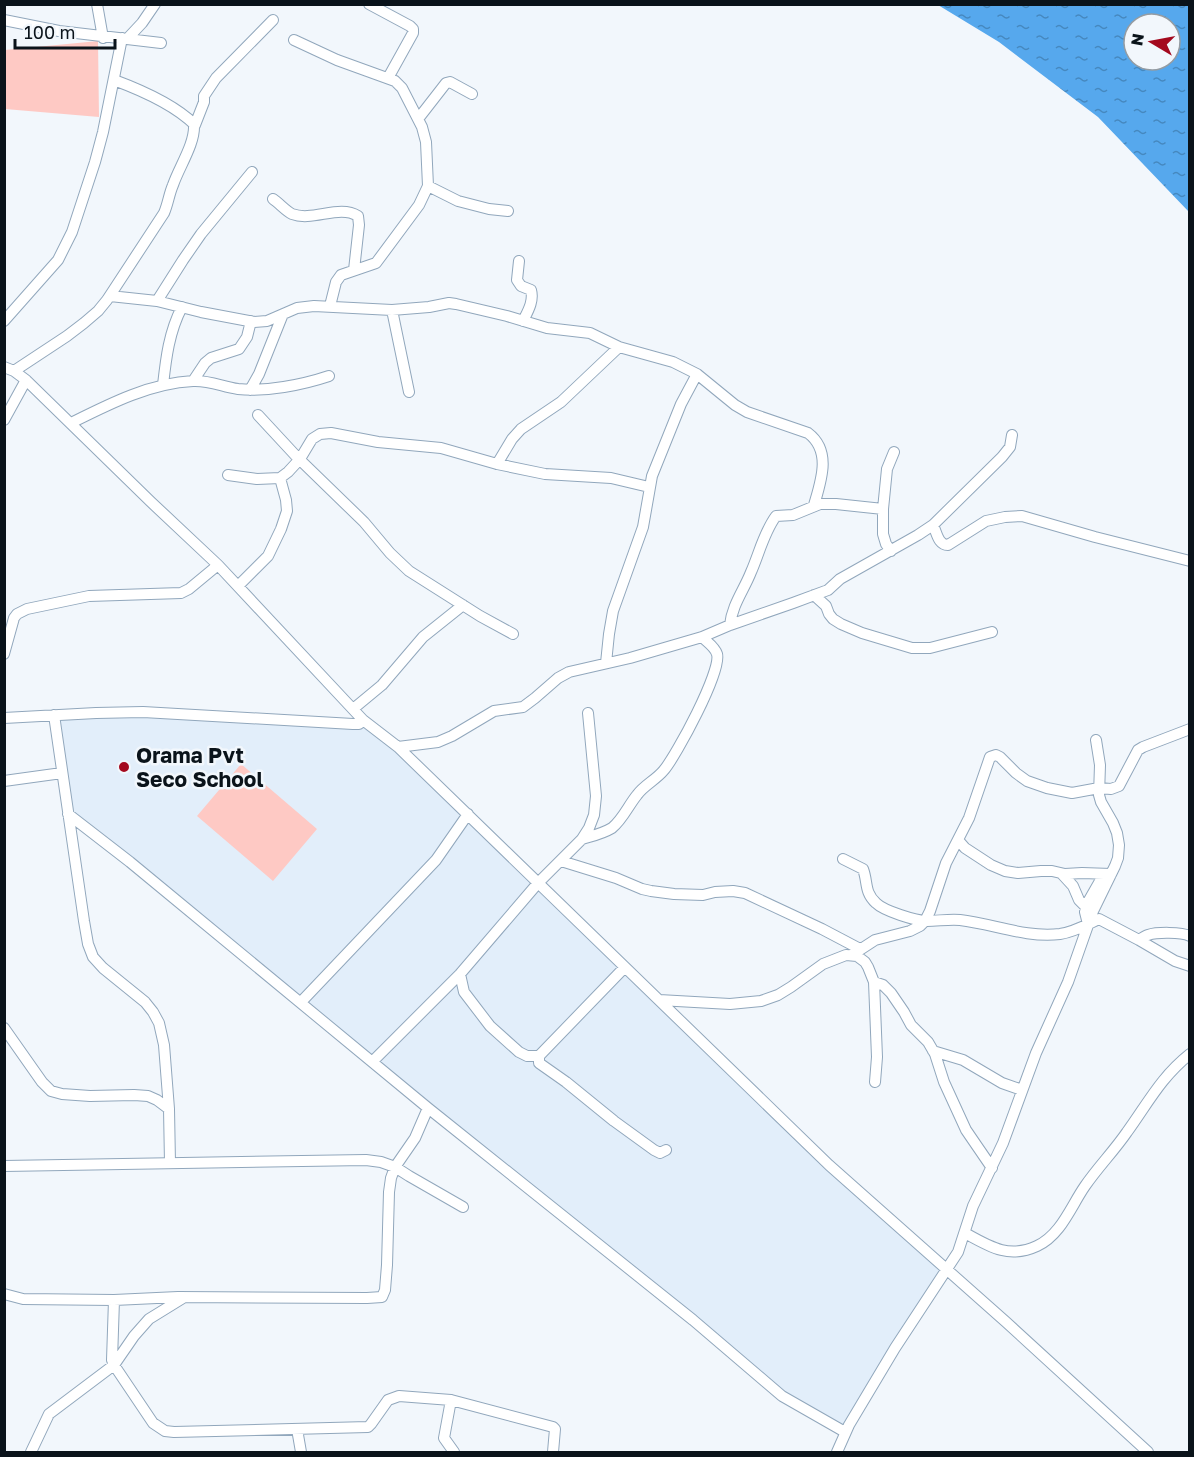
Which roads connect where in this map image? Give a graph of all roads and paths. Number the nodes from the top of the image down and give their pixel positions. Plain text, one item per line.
1 (97, 4) edge
2 (155, 4) edge
3 (369, 4) edge
4 (4, 20) edge
5 (273, 20) dead end
6 (103, 38) junction
7 (124, 39) junction
8 (294, 40) dead end
9 (161, 44) dead end
10 (388, 78) junction
11 (114, 80) junction
12 (472, 93) dead end
13 (418, 119) junction
14 (195, 125) junction
15 (252, 172) dead end
16 (428, 186) junction
17 (273, 199) dead end
18 (508, 211) dead end
19 (519, 261) dead end
20 (354, 270) junction
21 (110, 296) junction
22 (157, 301) junction
23 (330, 306) junction
24 (182, 307) junction
25 (392, 310) junction
26 (283, 314) junction
27 (4, 321) edge
28 (251, 321) junction
29 (523, 321) junction
30 (619, 347) junction
31 (9, 369) edge
32 (698, 374) junction
33 (329, 376) dead end
34 (27, 380) junction
35 (193, 381) junction
36 (163, 385) junction
37 (250, 390) junction
38 (409, 392) dead end
39 (258, 415) dead end
40 (4, 420) edge
41 (71, 423) junction
42 (1012, 435) dead end
43 (894, 452) dead end
44 (300, 459) junction
45 (497, 464) junction
46 (228, 475) dead end
47 (280, 478) junction
48 (649, 488) junction
49 (814, 505) junction
50 (883, 509) junction
51 (933, 525) junction
52 (891, 551) junction
53 (1190, 561) edge
54 (218, 565) junction
55 (238, 586) junction
56 (814, 595) junction
57 (463, 605) junction
58 (730, 624) junction
59 (993, 632) dead end
60 (513, 634) dead end
61 (6, 635) edge
62 (702, 637) junction
63 (4, 654) edge
64 (606, 663) junction
65 (353, 709) junction
66 (588, 713) dead end
67 (54, 715) junction
68 (4, 718) edge
69 (363, 720) junction
70 (1190, 729) edge
71 (1096, 740) dead end
72 (398, 747) junction
73 (62, 774) junction
74 (4, 781) edge
75 (1100, 788) junction
76 (68, 814) junction
77 (468, 814) junction
78 (582, 839) junction
79 (958, 840) junction
80 (843, 859) dead end
81 (561, 861) junction
82 (1062, 874) junction
83 (1108, 874) junction
84 (538, 883) junction
85 (1086, 907) junction
86 (925, 921) junction
87 (1088, 924) junction
88 (1190, 936) edge
89 (1139, 940) junction
90 (856, 952) junction
91 (1190, 966) edge
92 (625, 967) junction
93 (460, 974) junction
94 (874, 982) junction
95 (659, 1000) junction
96 (301, 1002) junction
97 (4, 1028) edge
98 (933, 1051) junction
99 (1190, 1054) edge
100 (538, 1057) junction
101 (373, 1061) junction
102 (875, 1082) dead end
103 (1022, 1090) junction
104 (428, 1108) junction
105 (169, 1110) junction
106 (666, 1150) dead end
107 (170, 1163) junction
108 (4, 1166) edge
109 (395, 1167) junction
110 (992, 1168) junction
111 (463, 1207) dead end
112 (965, 1233) junction
113 (946, 1269) junction
114 (4, 1294) edge
115 (184, 1297) junction
116 (114, 1300) junction
117 (114, 1365) junction
118 (452, 1400) junction
119 (297, 1429) junction
120 (845, 1432) junction
121 (31, 1452) edge
122 (302, 1452) edge
123 (454, 1452) edge
124 (553, 1452) edge
125 (837, 1452) edge
126 (1148, 1452) edge

1 - 6 street
2 - 7 street
3 - 10 street
4 - 6 street
5 - 14 street
6 - 7 street
7 - 9 street
7 - 11 street
8 - 10 street
10 - 13 street
11 - 14 street
11 - 27 street
12 - 13 street
13 - 16 street
14 - 21 street
15 - 22 street
16 - 18 street
16 - 20 street
17 - 20 street
19 - 29 street
20 - 23 street
21 - 22 street
21 - 31 street
22 - 24 street
23 - 25 street
23 - 26 street
24 - 28 street
24 - 36 street
25 - 29 street
25 - 38 street
26 - 28 street
26 - 37 street
28 - 35 street
29 - 30 street
30 - 32 street
30 - 45 street
31 - 34 street
32 - 48 street
32 - 49 street
33 - 37 street
34 - 40 street
34 - 41 street
35 - 36 street
35 - 37 street
36 - 41 street
39 - 44 street
41 - 54 street
42 - 51 street
43 - 50 street
44 - 45 street
44 - 47 street
44 - 57 street
45 - 48 street
46 - 47 street
47 - 55 street
48 - 64 street
49 - 50 street
49 - 58 street
50 - 52 street
51 - 52 street
51 - 53 street
52 - 56 street
54 - 55 street
54 - 61 street
55 - 65 street
56 - 58 street
56 - 59 street
57 - 60 street
57 - 65 street
58 - 62 street
61 - 63 street
62 - 64 street
62 - 78 street
64 - 72 street
65 - 69 street
66 - 78 street
67 - 68 street
67 - 69 street
67 - 73 street
69 - 72 street
70 - 75 street
71 - 75 street
72 - 77 street
73 - 74 street
73 - 76 street
75 - 79 street
75 - 83 street
76 - 96 street
76 - 105 street
77 - 84 street
77 - 96 street
78 - 81 street
79 - 82 street
79 - 86 street
80 - 86 street
81 - 84 street
81 - 90 street
82 - 83 street
82 - 85 street
83 - 85 street
83 - 87 street
84 - 92 street
84 - 93 street
85 - 87 street
86 - 87 street
86 - 90 street
87 - 89 street
87 - 103 street
88 - 89 street
89 - 91 street
90 - 94 street
90 - 95 street
92 - 95 street
92 - 100 street
93 - 100 street
93 - 101 street
94 - 98 street
94 - 102 street
95 - 113 street
96 - 101 street
97 - 105 street
98 - 103 street
98 - 110 street
99 - 112 street
100 - 106 street
101 - 104 street
103 - 110 street
104 - 109 street
104 - 120 street
105 - 107 street
107 - 108 street
107 - 109 street
109 - 111 street
109 - 115 street
110 - 112 street
112 - 113 street
113 - 120 street
113 - 126 street
114 - 116 street
115 - 116 street
115 - 117 street
116 - 117 street
117 - 119 street
117 - 121 street
118 - 119 street
118 - 123 street
118 - 124 street
119 - 122 street
120 - 125 street

